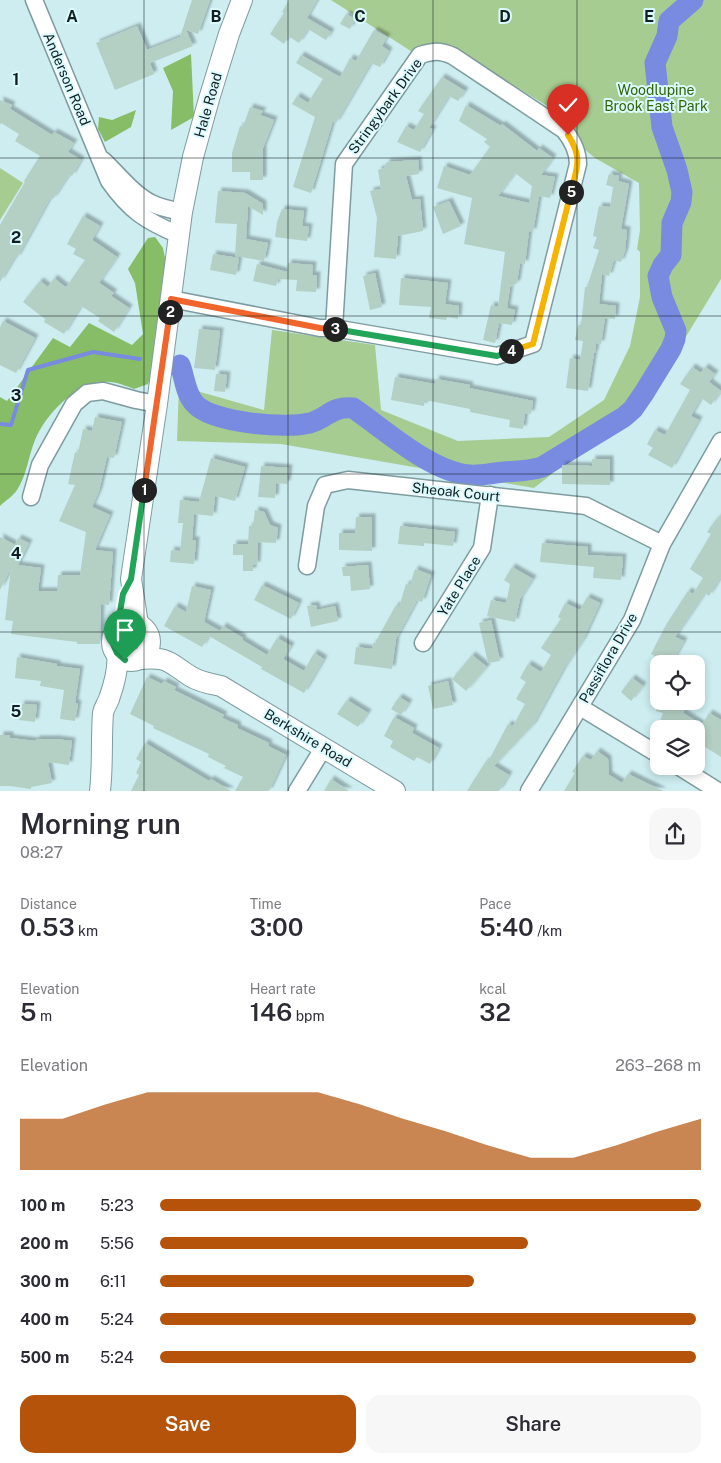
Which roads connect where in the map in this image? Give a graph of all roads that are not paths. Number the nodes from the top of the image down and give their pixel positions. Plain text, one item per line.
1 (34, 0) edge
2 (242, 0) edge
3 (100, 157) junction
4 (182, 212) junction
5 (179, 235) junction
6 (171, 299) junction
7 (334, 328) junction
8 (157, 404) junction
9 (721, 441) edge
10 (490, 495) junction
11 (31, 497) dead end
12 (662, 544) junction
13 (306, 566) dead end
14 (131, 579) junction
15 (117, 630) junction
16 (143, 630) junction
17 (423, 643) dead end
18 (117, 653) junction
19 (138, 659) junction
20 (221, 686) junction
21 (580, 707) junction
22 (324, 747) junction
23 (650, 750) edge
24 (693, 775) edge
25 (101, 781) edge
26 (297, 790) edge
27 (395, 790) edge
28 (529, 790) edge
29 (718, 790) edge

1 - 3 street, Anderson Road
2 - 4 main road, Hale Road
3 - 4 street, Anderson Road
3 - 5 street, Anderson Road
4 - 5 main road, Hale Road
5 - 6 main road, Hale Road
6 - 7 street, Stringybark Drive
6 - 8 main road, Hale Road
7 - 7 street, Stringybark Drive
8 - 11 street
8 - 14 main road, Hale Road
9 - 12 street, Passiflora Drive
10 - 12 street, Sheoak Court
10 - 13 street, Sheoak Court
10 - 17 street, Yate Place
12 - 21 street, Passiflora Drive
14 - 15 main road
14 - 16 main road
15 - 16 main road
15 - 18 main road
16 - 19 main road
16 - 20 main road, Berkshire Road
18 - 19 main road
18 - 25 main road
19 - 20 main road, Berkshire Road
19 - 25 main road
20 - 22 main road, Berkshire Road
21 - 23 street
21 - 28 street, Passiflora Drive
22 - 26 street
22 - 27 main road, Berkshire Road
24 - 29 street

